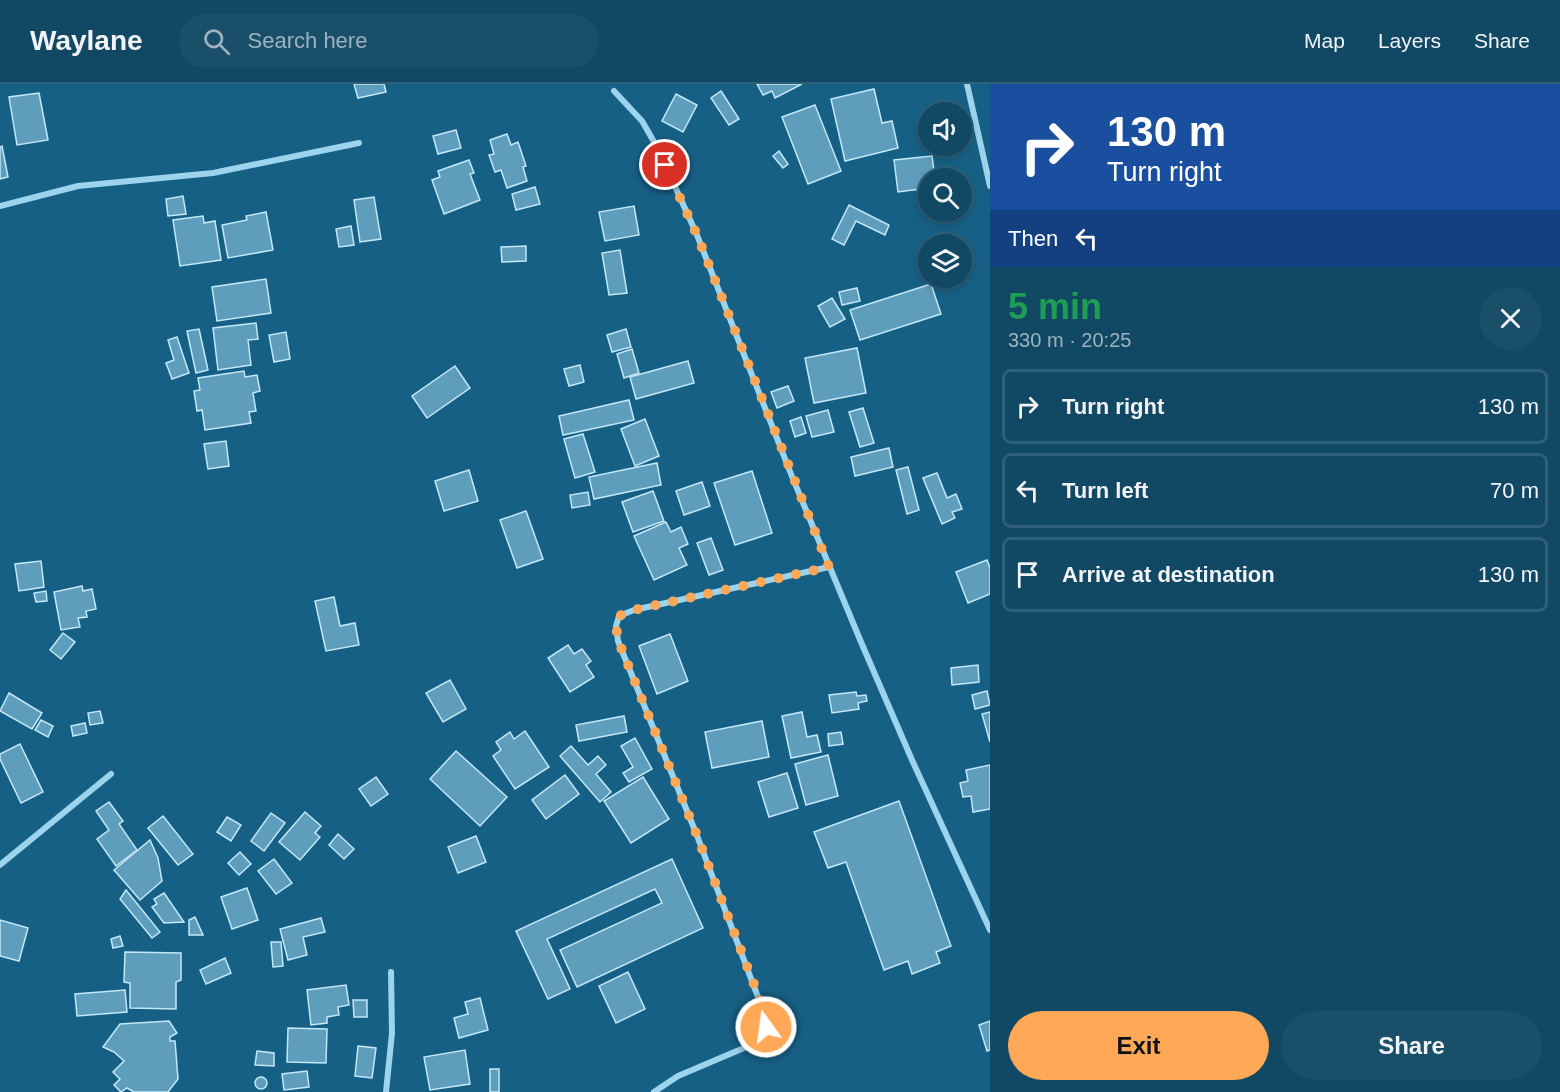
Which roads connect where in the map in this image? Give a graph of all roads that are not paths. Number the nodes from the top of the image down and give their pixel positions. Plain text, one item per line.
1 (968, 84) edge
2 (614, 91) dead end
3 (359, 143) dead end
4 (990, 186) edge
5 (0, 207) edge
6 (829, 567) junction
7 (111, 774) dead end
8 (0, 865) edge
9 (990, 930) edge
10 (391, 972) dead end
11 (386, 1092) edge
12 (654, 1092) edge

1 - 4 street
2 - 6 street
3 - 5 street
6 - 9 street
6 - 12 street
7 - 8 street
10 - 11 street

